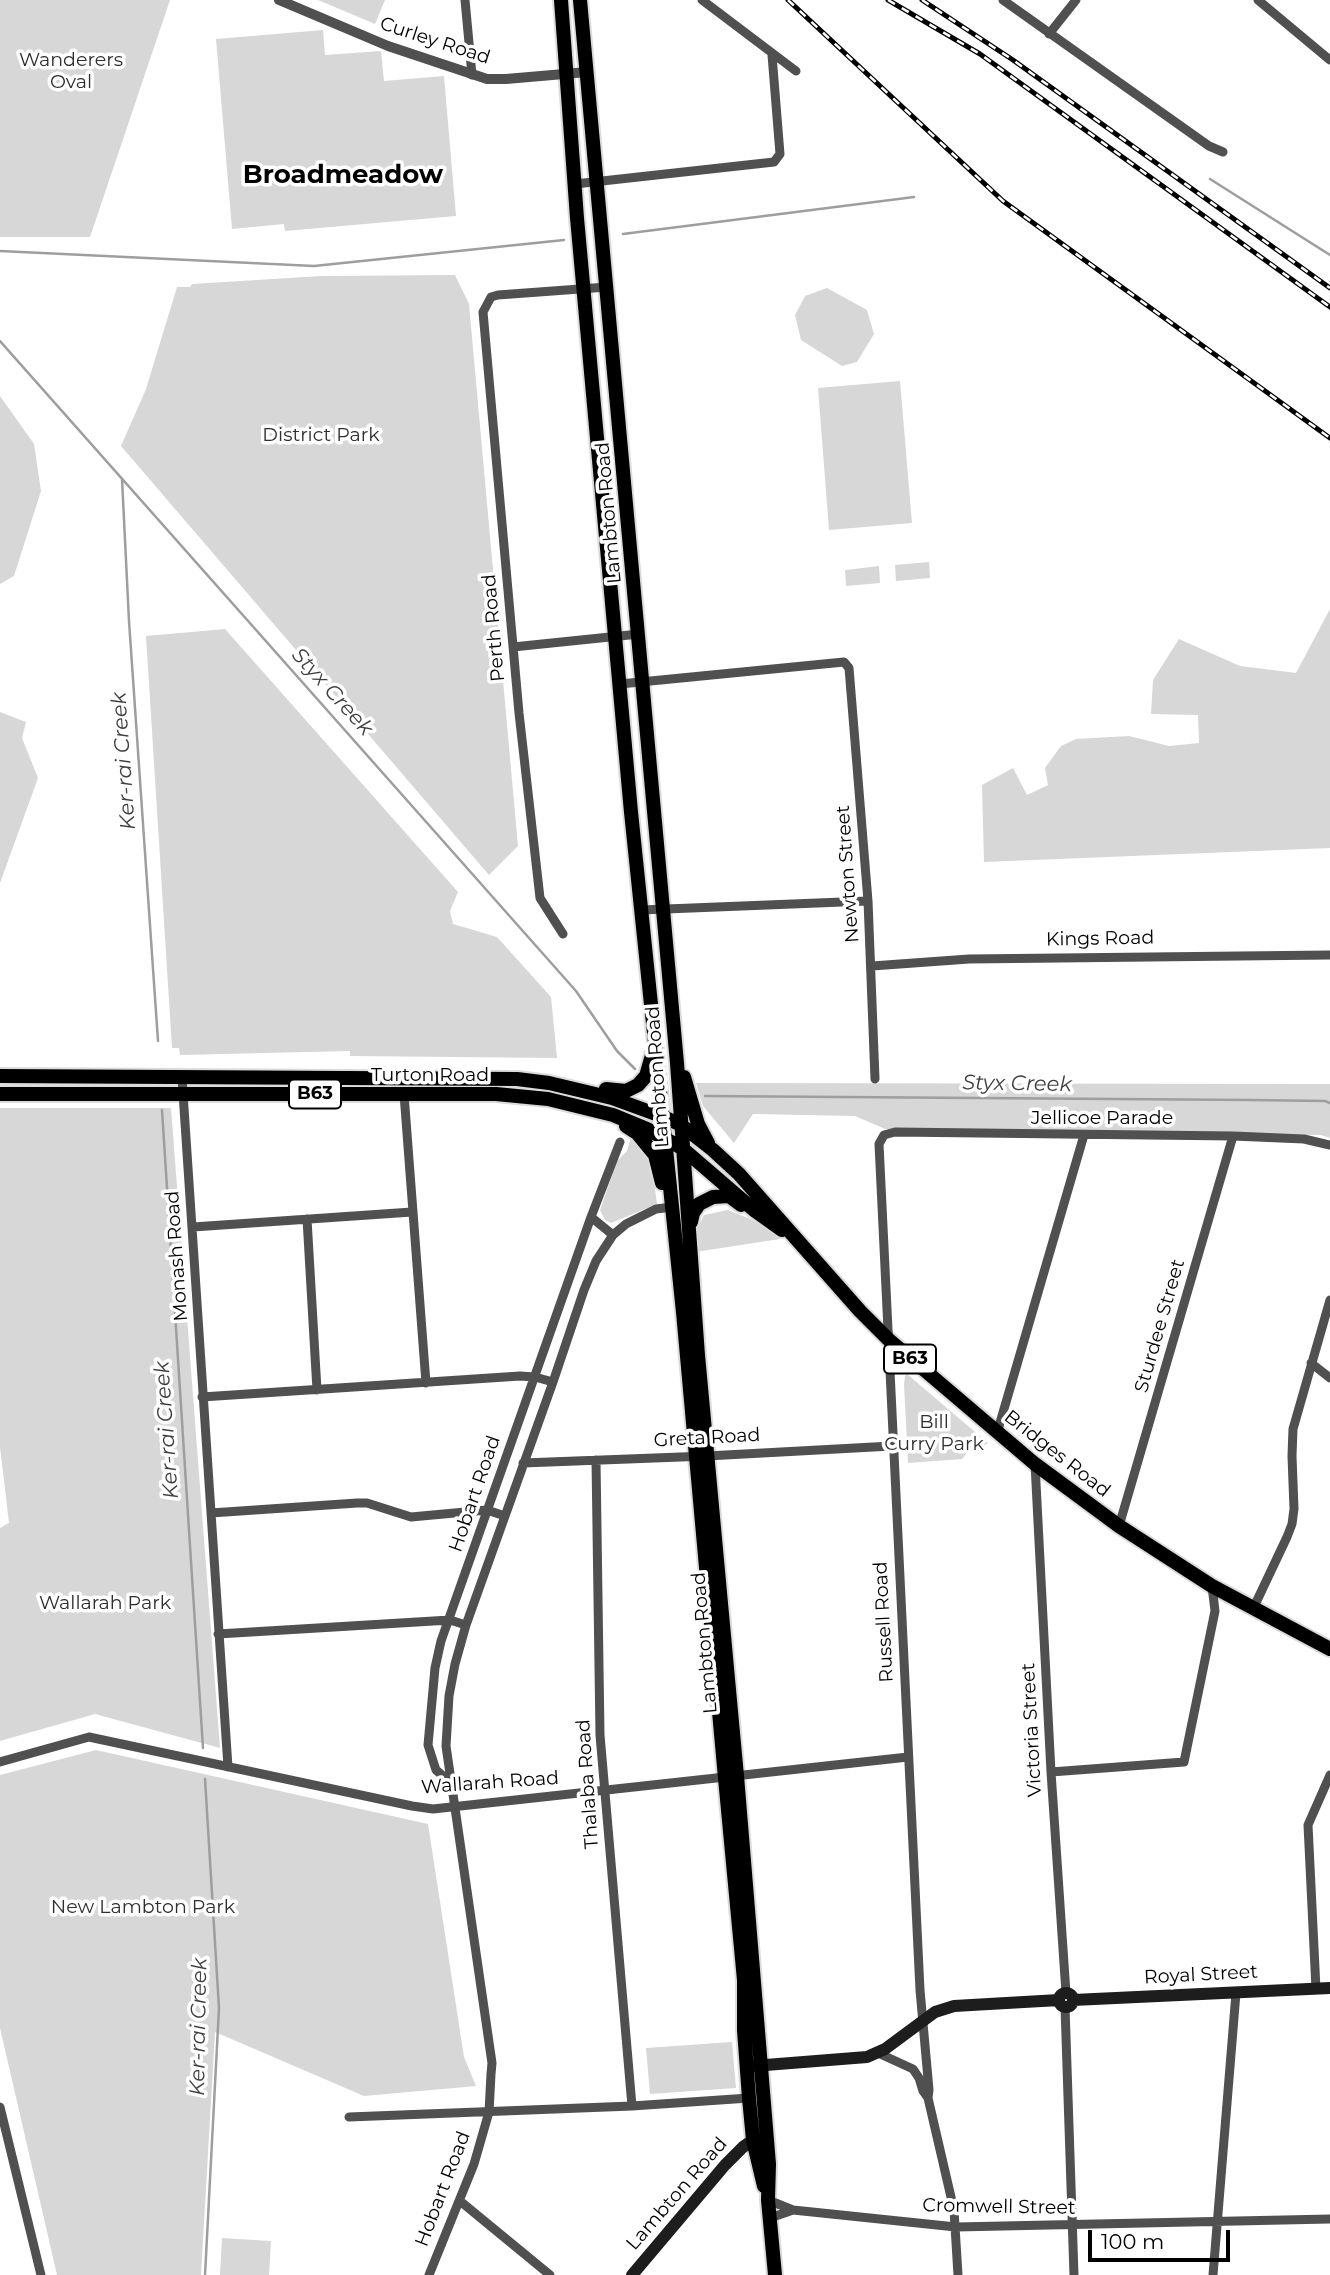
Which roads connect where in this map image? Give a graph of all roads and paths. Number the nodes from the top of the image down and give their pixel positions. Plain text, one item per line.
1 (279, 0) edge
2 (465, 0) edge
3 (561, 0) edge
4 (580, 0) edge
5 (702, 0) edge
6 (1003, 0) edge
7 (1076, 0) edge
8 (1258, 0) edge
9 (1049, 34) junction
10 (772, 55) junction
11 (1330, 60) edge
12 (796, 71) dead end
13 (587, 72) junction
14 (567, 74) junction
15 (472, 75) junction
16 (1223, 152) dead end
17 (597, 182) junction
18 (575, 184) junction
19 (607, 287) junction
20 (584, 288) junction
21 (639, 634) junction
22 (616, 636) junction
23 (513, 647) junction
24 (643, 681) junction
25 (620, 684) junction
26 (868, 901) junction
27 (664, 909) junction
28 (641, 910) junction
29 (563, 934) dead end
30 (1330, 955) edge
31 (872, 966) junction
32 (655, 1046) junction
33 (677, 1063) junction
34 (0, 1076) edge
35 (182, 1077) junction
36 (875, 1079) dead end
37 (564, 1087) junction
38 (0, 1094) edge
39 (184, 1094) junction
40 (404, 1094) junction
41 (613, 1115) junction
42 (664, 1116) junction
43 (681, 1125) junction
44 (1084, 1135) junction
45 (1233, 1136) junction
46 (666, 1140) junction
47 (620, 1142) dead end
48 (879, 1144) joint
49 (1330, 1145) edge
50 (682, 1148) junction
51 (713, 1150) junction
52 (672, 1207) junction
53 (754, 1210) junction
54 (412, 1212) junction
55 (591, 1217) junction
56 (307, 1219) junction
57 (193, 1227) junction
58 (613, 1235) junction
59 (689, 1238) junction
60 (797, 1241) junction
61 (1330, 1300) edge
62 (888, 1339) junction
63 (1311, 1363) junction
64 (535, 1377) junction
65 (1330, 1378) edge
66 (553, 1382) junction
67 (426, 1383) junction
68 (317, 1390) junction
69 (202, 1397) junction
70 (997, 1433) junction
71 (892, 1446) junction
72 (702, 1456) junction
73 (596, 1460) junction
74 (523, 1463) junction
75 (1035, 1464) junction
76 (487, 1510) junction
77 (211, 1513) junction
78 (505, 1516) junction
79 (1119, 1527) junction
80 (1212, 1586) junction
81 (1232, 1598) junction
82 (1253, 1609) junction
83 (1215, 1611) junction
84 (450, 1620) junction
85 (466, 1625) junction
86 (218, 1634) junction
87 (1330, 1649) edge
88 (908, 1757) junction
89 (0, 1762) edge
90 (228, 1767) junction
91 (1051, 1772) junction
92 (1330, 1775) edge
93 (731, 1777) junction
94 (450, 1782) junction
95 (604, 1791) junction
96 (454, 1808) junction
97 (1330, 1988) edge
98 (1316, 1989) junction
99 (1236, 1993) junction
100 (1066, 2000) junction
101 (923, 2020) junction
102 (878, 2053) junction
103 (754, 2066) junction
104 (749, 2098) junction
105 (928, 2098) junction
106 (632, 2106) junction
107 (0, 2107) edge
108 (489, 2112) junction
109 (349, 2117) dead end
110 (760, 2140) junction
111 (768, 2200) junction
112 (460, 2201) junction
113 (793, 2210) junction
114 (770, 2218) junction
115 (1330, 2220) edge
116 (1217, 2223) junction
117 (1073, 2226) junction
118 (956, 2227) junction
119 (41, 2275) edge
120 (429, 2275) edge
121 (550, 2275) edge
122 (632, 2275) edge
123 (775, 2275) edge
124 (958, 2275) edge
125 (1074, 2275) edge
126 (1213, 2275) edge

1 - 15 street, Curley Road
2 - 15 street
3 - 14 main road, Lambton Road
4 - 13 main road, Lambton Road
5 - 10 street
6 - 9 street
7 - 9 street
8 - 11 street
9 - 16 street
10 - 12 street
10 - 17 street
13 - 14 street, Curley Road
13 - 17 main road, Lambton Road
14 - 15 street, Curley Road
14 - 18 main road, Lambton Road
17 - 18 street
17 - 19 main road, Lambton Road
18 - 20 main road, Lambton Road
19 - 20 street
19 - 21 main road, Lambton Road
20 - 22 main road, Lambton Road
20 - 23 street, Perth Road
21 - 22 street
21 - 24 main road, Lambton Road
22 - 23 street
22 - 25 main road, Lambton Road
23 - 29 street, Perth Road
24 - 25 street
24 - 26 street, Newton Street
24 - 27 main road, Lambton Road
25 - 28 main road, Lambton Road
26 - 27 street
26 - 31 street, Newton Street
27 - 28 street
27 - 33 main road, Lambton Road
28 - 32 main road, Lambton Road
30 - 31 street, Kings Road
31 - 36 street, Newton Street
32 - 37 main road
32 - 42 main road, Lambton Road
33 - 43 main road, Lambton Road
33 - 51 main road
34 - 35 main road, Turton Road / B63
35 - 37 main road, Turton Road / B63
35 - 39 street, Monash Road
37 - 42 main road, Turton Road / B63
38 - 39 main road, Turton Road / B63
39 - 40 main road, Turton Road / B63
39 - 57 street, Monash Road
40 - 41 main road, Turton Road / B63
40 - 54 street
41 - 46 main road, Turton Road / B63
41 - 52 main road
42 - 43 main road, Bridges Road / B63
42 - 46 main road, Lambton Road
43 - 50 main road, Lambton Road
43 - 51 main road, Bridges Road / B63
44 - 45 street, Jellicoe Parade
44 - 48 street, Jellicoe Parade
44 - 70 street
45 - 49 street, Jellicoe Parade
45 - 79 street, Sturdee Street
46 - 50 main road, Turton Road / B63
46 - 52 main road, Lambton Road
47 - 55 street, Hobart Road
48 - 62 street, Russell Road
50 - 53 main road, Bridges Road / B63
50 - 59 main road, Lambton Road
51 - 60 main road, Bridges Road / B63
52 - 58 street, Hobart Road
52 - 72 main road, Lambton Road
53 - 59 main road
53 - 60 main road, Bridges Road / B63
54 - 56 street
54 - 67 street
55 - 58 street
55 - 64 street, Hobart Road
56 - 57 street
56 - 68 street
57 - 69 street, Monash Road
58 - 66 street, Hobart Road
59 - 72 main road, Lambton Road
60 - 62 main road, Bridges Road / B63
61 - 63 street
62 - 70 main road, Bridges Road / B63
62 - 71 street, Russell Road
63 - 65 street
63 - 82 street
64 - 66 street
64 - 67 street
64 - 76 street, Hobart Road
66 - 74 street, Hobart Road
67 - 68 street
68 - 69 street
69 - 77 street, Monash Road
70 - 75 main road, Bridges Road / B63
71 - 72 street, Greta Road
71 - 88 street, Russell Road
72 - 73 street, Greta Road
72 - 93 main road, Lambton Road
73 - 74 street, Greta Road
73 - 95 street, Thalaba Road
74 - 78 street, Hobart Road
75 - 79 main road, Bridges Road / B63
75 - 91 street, Victoria Street
76 - 77 street
76 - 78 street
76 - 84 street, Hobart Road
77 - 86 street, Monash Road
78 - 85 street, Hobart Road
79 - 80 main road, Bridges Road / B63
80 - 81 main road, Bridges Road / B63
80 - 83 street
81 - 82 main road, Bridges Road / B63
81 - 83 street
82 - 87 main road, Bridges Road / B63
83 - 91 street
84 - 85 street
84 - 86 street
84 - 94 street, Hobart Road
85 - 94 street, Hobart Road
86 - 90 street, Monash Road
88 - 93 street, Wallarah Road
88 - 101 street, Russell Road
89 - 90 street, Wallarah Road
90 - 96 street, Wallarah Road
91 - 100 street, Victoria Street
92 - 98 street
93 - 95 street, Wallarah Road
93 - 103 main road, Lambton Road
94 - 96 street, Hobart Road
95 - 96 street, Wallarah Road
95 - 106 street, Thalaba Road
96 - 108 street, Hobart Road
97 - 98 main road, Royal Street
98 - 99 main road, Royal Street
99 - 100 main road, Royal Street
99 - 116 street
100 - 101 main road, Royal Street
100 - 117 street, Victoria Street
101 - 102 main road, Royal Street
101 - 105 street, Russell Road
102 - 103 main road
102 - 105 street, Russell Road
103 - 104 main road, Lambton Road
103 - 110 main road, Lambton Road
104 - 106 street
104 - 110 main road, Lambton Road
105 - 118 street, Russell Road
106 - 108 street
107 - 119 street
108 - 109 street
108 - 112 street, Hobart Road
110 - 111 main road
110 - 122 main road, Lambton Road
111 - 113 street, Cromwell Street
111 - 114 main road
112 - 120 street, Hobart Road
112 - 121 street
113 - 114 street, Cromwell Street
113 - 118 street, Cromwell Street
114 - 123 main road
115 - 116 street, Cromwell Street
116 - 117 street, Cromwell Street
116 - 126 street
117 - 118 street, Cromwell Street
117 - 125 street, Victoria Street
118 - 124 street, Russell Road

